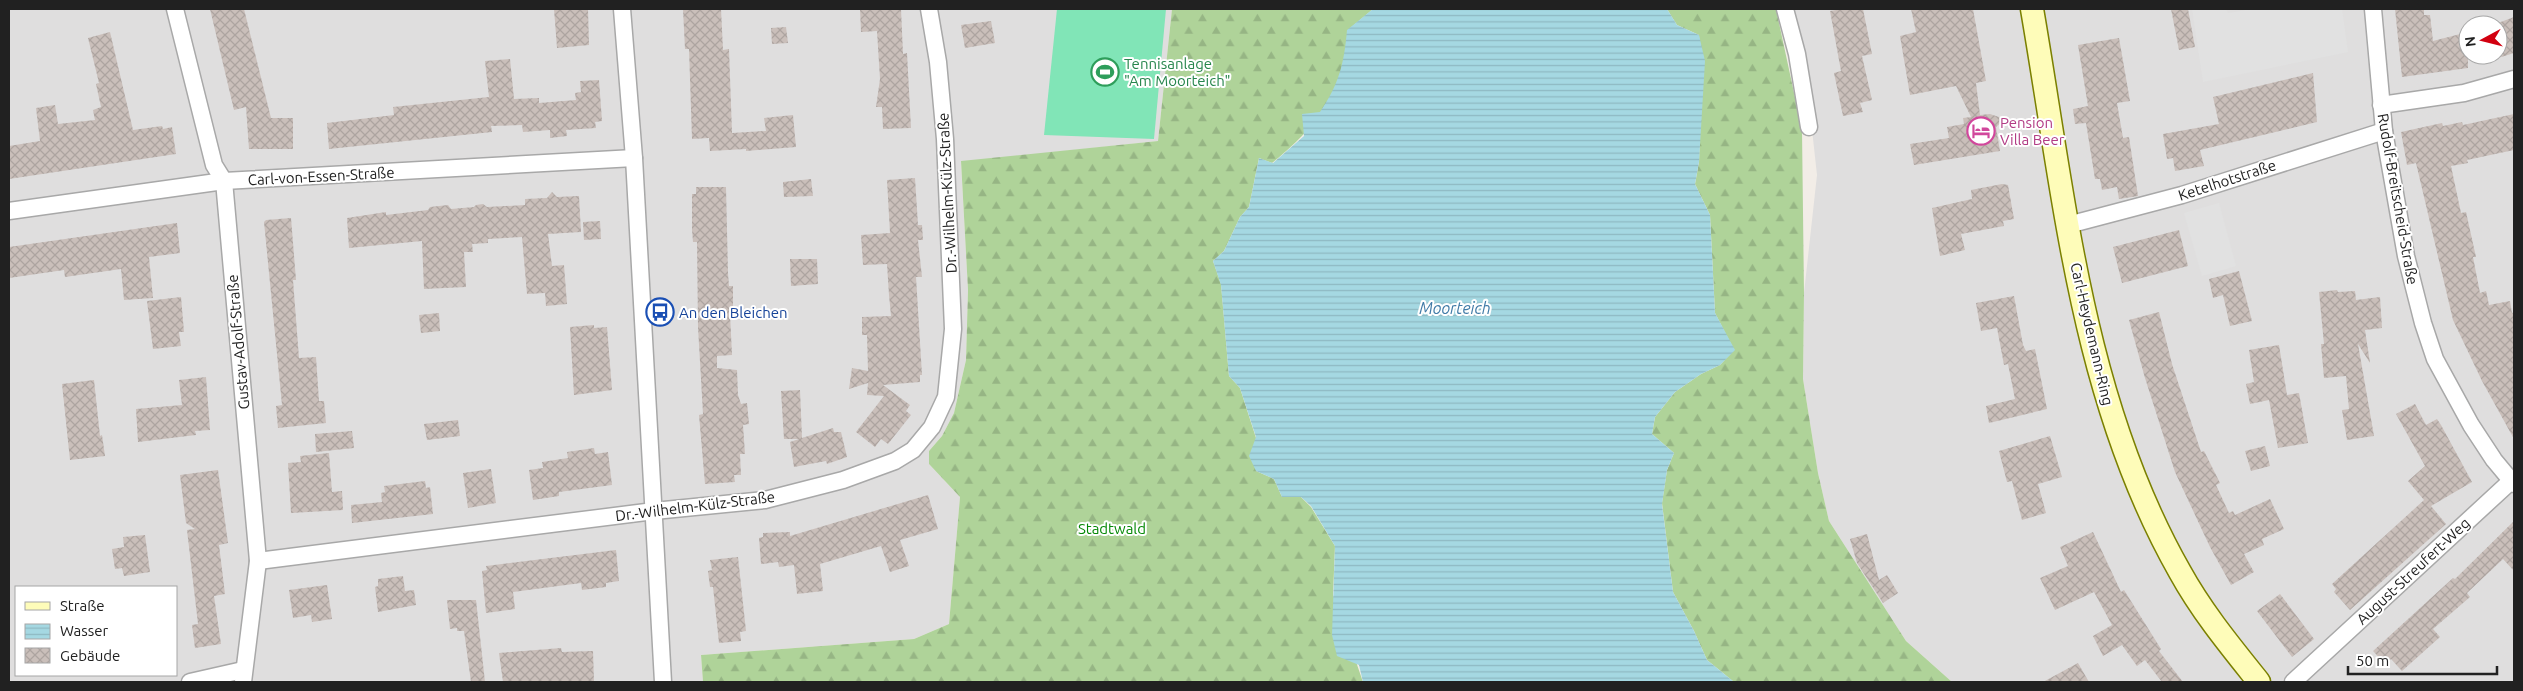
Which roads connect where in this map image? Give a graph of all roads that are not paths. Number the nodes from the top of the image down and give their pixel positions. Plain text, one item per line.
1 (175, 9) edge
2 (622, 9) edge
3 (929, 9) edge
4 (1785, 9) edge
5 (2032, 9) edge
6 (2373, 9) edge
7 (2514, 79) edge
8 (2381, 105) junction
9 (1809, 127) dead end
10 (2384, 131) junction
11 (634, 158) junction
12 (224, 181) junction
13 (9, 211) edge
14 (2068, 225) junction
15 (2513, 482) edge
16 (654, 511) junction
17 (258, 561) junction
18 (243, 676) edge
19 (190, 682) edge
20 (663, 682) edge
21 (2259, 682) edge
22 (2293, 682) edge

1 - 12 street, Gustav-Adolf-Straße
2 - 11 street
3 - 16 street, Dr.-Wilhelm-Külz-Straße
4 - 9 street
5 - 14 main road, Carl-Heydemann-Ring
6 - 8 street, Rudolf-Breitscheid-Straße
7 - 8 street
8 - 10 street, Rudolf-Breitscheid-Straße
10 - 14 street, Ketelhotstraße
10 - 15 street, Rudolf-Breitscheid-Straße
11 - 12 street, Carl-von-Essen-Straße
11 - 16 street
12 - 13 street, Carl-von-Essen-Straße
12 - 17 street, Gustav-Adolf-Straße
14 - 21 main road, Carl-Heydemann-Ring
15 - 22 street, August-Streufert-Weg
16 - 17 street, Dr.-Wilhelm-Külz-Straße
16 - 20 street
17 - 18 street, Gustav-Adolf-Straße
18 - 19 street

